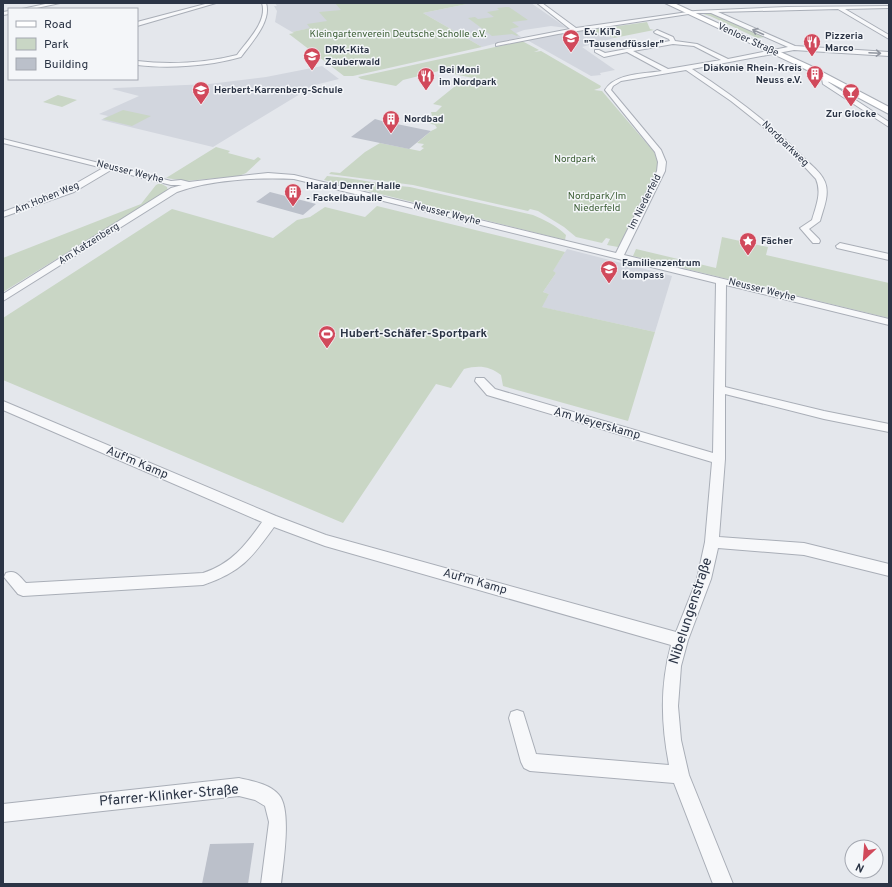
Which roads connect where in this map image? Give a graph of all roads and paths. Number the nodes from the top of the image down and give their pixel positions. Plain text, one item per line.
1 (26, 3) edge
2 (58, 3) edge
3 (214, 3) edge
4 (264, 3) edge
5 (539, 3) edge
6 (668, 3) edge
7 (830, 3) edge
8 (698, 5) dead end
9 (838, 7) junction
10 (889, 7) edge
11 (32, 8) joint
12 (712, 11) junction
13 (689, 13) junction
14 (138, 24) edge
15 (574, 29) junction
16 (657, 32) dead end
17 (889, 37) edge
18 (673, 42) junction
19 (498, 45) dead end
20 (794, 48) junction
21 (597, 51) dead end
22 (629, 51) junction
23 (774, 52) junction
24 (889, 54) edge
25 (728, 61) junction
26 (138, 63) edge
27 (687, 68) junction
28 (669, 72) junction
29 (828, 79) junction
30 (889, 111) edge
31 (889, 124) edge
32 (3, 141) edge
33 (111, 167) junction
34 (189, 184) joint
35 (173, 187) junction
36 (3, 215) edge
37 (816, 241) dead end
38 (840, 246) dead end
39 (618, 257) junction
40 (889, 257) edge
41 (721, 280) junction
42 (3, 298) edge
43 (889, 322) edge
44 (480, 381) dead end
45 (720, 389) junction
46 (3, 405) edge
47 (889, 428) edge
48 (719, 459) junction
49 (272, 520) junction
50 (712, 542) junction
51 (889, 570) edge
52 (11, 578) dead end
53 (680, 640) junction
54 (517, 718) dead end
55 (680, 775) junction
56 (3, 813) edge
57 (271, 884) edge
58 (723, 884) edge

1 - 11 street
2 - 11 street
3 - 14 street
4 - 26 street
5 - 15 street
6 - 13 main road, Venloer Straße
7 - 9 street
8 - 12 street, Venloer Straße
9 - 10 street
9 - 12 street
9 - 17 street
12 - 13 street
20 -> 12 street, Venloer Straße
13 - 15 street
13 - 23 main road, Venloer Straße
15 - 19 street
16 - 18 street
18 - 22 street
18 - 25 street
20 - 23 street
20 -> 24 street
21 - 22 street
22 - 28 street
23 - 25 street
23 - 29 main road, Venloer Straße
25 - 27 street
27 - 28 street
27 - 37 street, Nordparkweg
28 - 39 street, Im Niederfeld
29 - 30 main road, Venloer Straße
29 - 31 street
32 - 33 street, Neusser Weyhe
33 - 35 street, Neusser Weyhe
33 - 36 street, Am Hohen Weg
34 - 35 street, Am Katzenberg
34 - 39 street, Neusser Weyhe
35 - 42 street, Am Katzenberg
38 - 40 street
39 - 41 street, Neusser Weyhe
41 - 43 street, Neusser Weyhe
41 - 45 street, Nibelungenstraße
44 - 48 street, Am Weyerskamp
45 - 47 street
45 - 48 street, Nibelungenstraße
46 - 49 street, Auf'm Kamp
48 - 50 street, Nibelungenstraße
49 - 52 street
49 - 53 street, Auf'm Kamp
50 - 51 street, Nibelungenstraße
50 - 53 street, Nibelungenstraße
53 - 55 street, Nibelungenstraße
54 - 55 street
55 - 58 street, Nibelungenstraße
56 - 57 street, Pfarrer-Klinker-Straße

